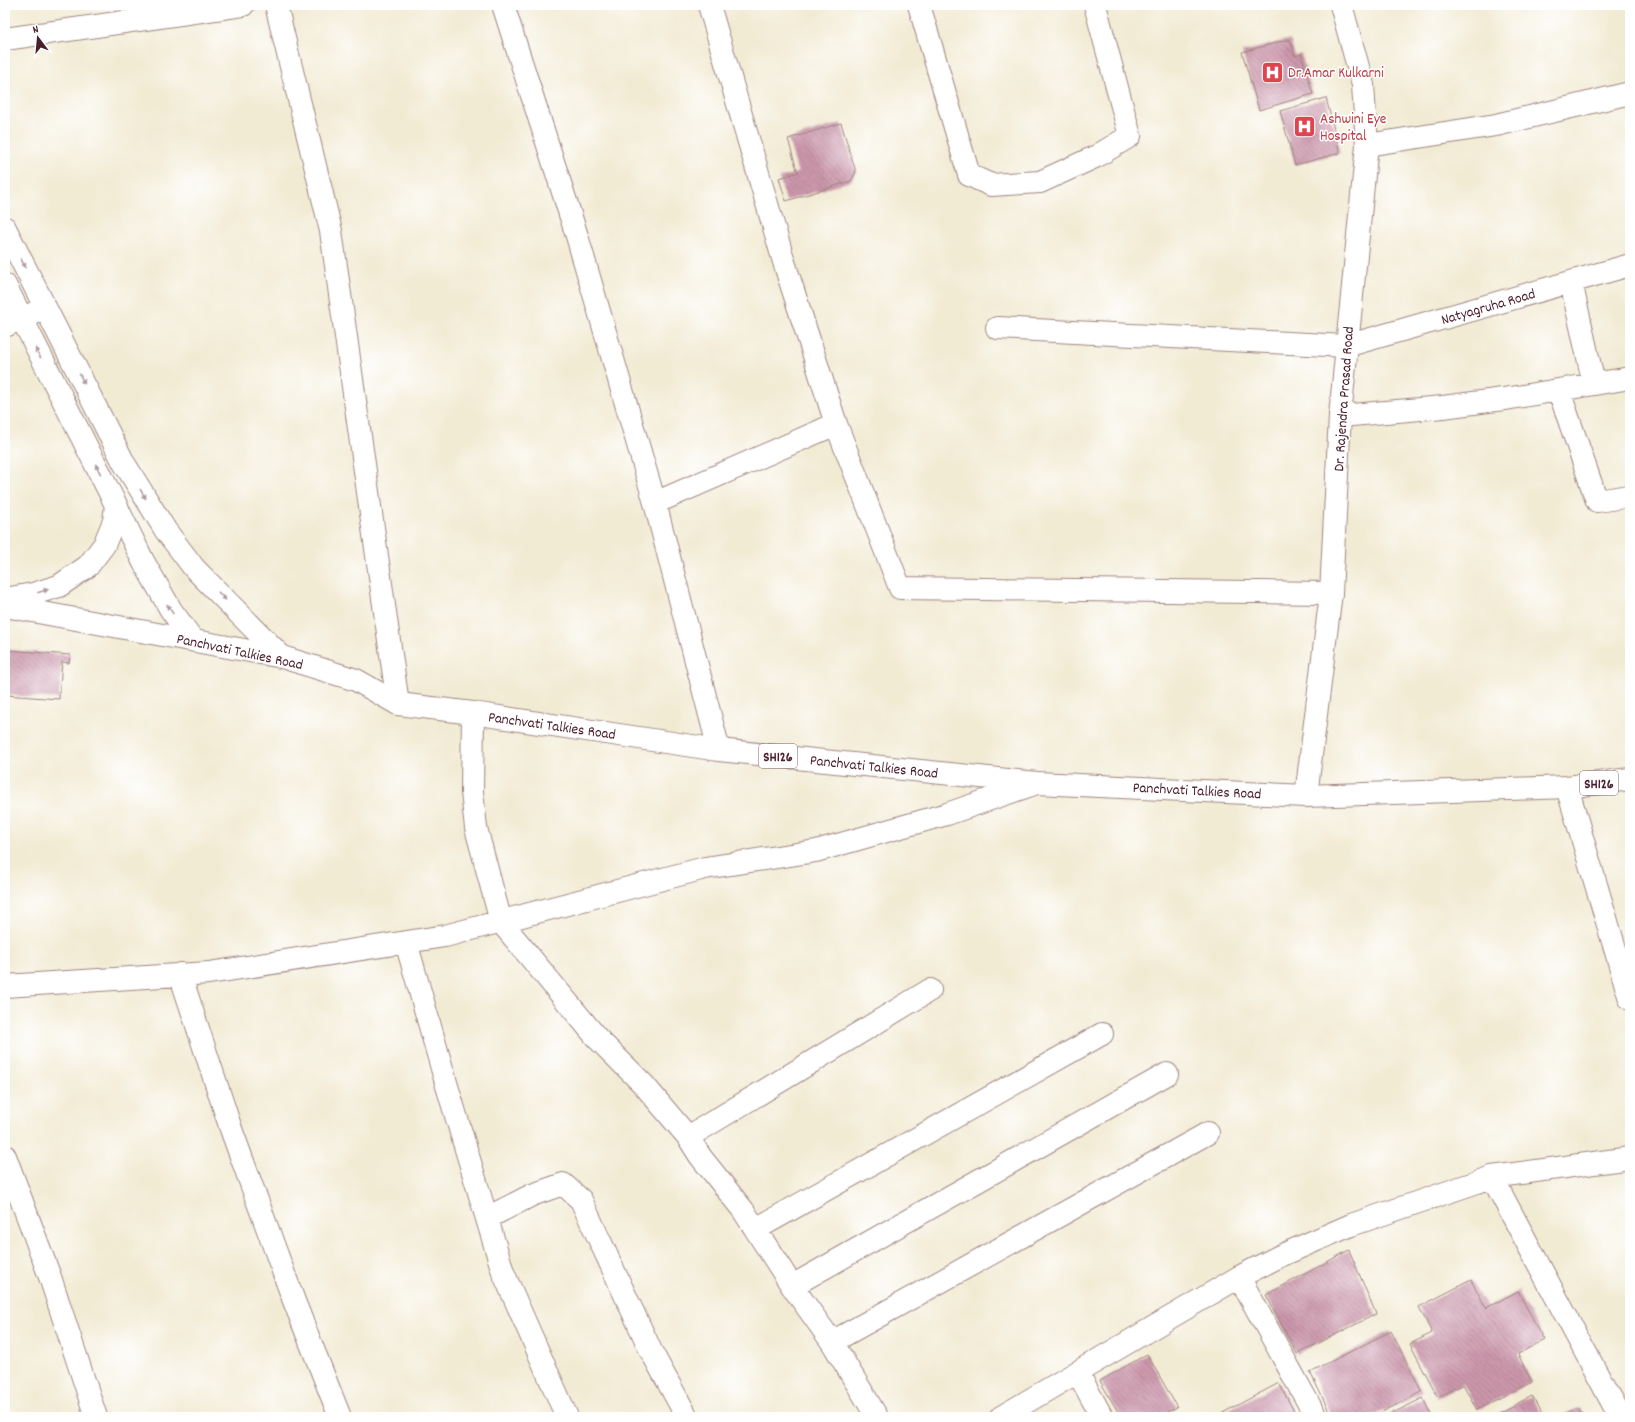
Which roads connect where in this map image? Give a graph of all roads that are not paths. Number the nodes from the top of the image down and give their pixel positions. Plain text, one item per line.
1 (243, 5) edge
2 (276, 5) edge
3 (504, 5) edge
4 (709, 5) edge
5 (919, 5) edge
6 (1095, 5) edge
7 (1341, 5) edge
8 (5, 39) edge
9 (1630, 93) edge
10 (1367, 145) junction
11 (5, 228) edge
12 (1630, 265) edge
13 (1571, 282) junction
14 (5, 285) edge
15 (45, 308) junction
16 (13, 322) edge
17 (997, 328) dead end
18 (1346, 346) junction
19 (1630, 378) edge
20 (1594, 384) junction
21 (1559, 391) junction
22 (1340, 416) junction
23 (836, 424) junction
24 (1630, 496) edge
25 (655, 503) junction
26 (116, 505) junction
27 (1331, 593) junction
28 (5, 599) edge
29 (5, 606) edge
30 (193, 640) junction
31 (282, 657) junction
32 (398, 704) junction
33 (473, 713) junction
34 (719, 750) junction
35 (1630, 779) edge
36 (1037, 783) junction
37 (1567, 786) junction
38 (1306, 796) junction
39 (501, 922) junction
40 (406, 942) junction
41 (180, 974) junction
42 (5, 986) edge
43 (930, 990) dead end
44 (1630, 998) edge
45 (1102, 1034) dead end
46 (1167, 1074) dead end
47 (1208, 1133) dead end
48 (688, 1137) junction
49 (5, 1156) edge
50 (1630, 1158) edge
51 (1492, 1176) junction
52 (487, 1218) junction
53 (756, 1229) junction
54 (1239, 1277) junction
55 (792, 1286) junction
56 (832, 1342) junction
57 (1078, 1373) junction
58 (96, 1417) edge
59 (340, 1417) edge
60 (567, 1417) edge
61 (687, 1417) edge
62 (877, 1417) edge
63 (1001, 1417) edge
64 (1102, 1417) edge
65 (1316, 1417) edge
66 (1620, 1417) edge

1 - 8 street
2 - 32 street
3 - 25 street
4 - 23 street
5 - 6 street
7 - 10 street, Dr. Rajendra Prasad Road
9 - 10 street
10 - 18 street, Dr. Rajendra Prasad Road
11 -> 15 street
12 - 13 street, Natyagruha Road
13 - 18 street, Natyagruha Road
13 - 20 street
14 - 16 street
15 - 16 street
15 -> 31 street
26 -> 16 street
17 - 18 street, Natyagruha Road
18 - 22 street, Dr. Rajendra Prasad Road
19 - 20 street
20 - 21 street
21 - 22 street
21 - 24 street
22 - 27 street, Dr. Rajendra Prasad Road
23 - 25 street
23 - 27 street
25 - 34 street
28 -> 26 street
30 -> 26 street
27 - 38 street, Dr. Rajendra Prasad Road
29 - 30 street, Panchvati Talkies Road / SH126
30 - 31 street, Panchvati Talkies Road / SH126
31 - 32 street, Panchvati Talkies Road / SH126
32 - 33 street, Panchvati Talkies Road / SH126
33 - 34 street, Panchvati Talkies Road / SH126
33 - 39 street
34 - 36 street, Panchvati Talkies Road / SH126
35 - 37 street, SH126
36 - 38 street, Panchvati Talkies Road / SH126
36 - 39 street
37 - 38 street, Panchvati Talkies Road / SH126
37 - 44 street
39 - 40 street
39 - 48 street
40 - 41 street
40 - 52 street
41 - 42 street
41 - 59 street
43 - 48 street
45 - 53 street
46 - 55 street
47 - 56 street
48 - 53 street
49 - 58 street
50 - 51 street
51 - 54 street
51 - 66 street
52 - 60 street
52 - 61 street
53 - 55 street
54 - 57 street
54 - 65 street
55 - 56 street
56 - 62 street
57 - 63 street
57 - 64 street

